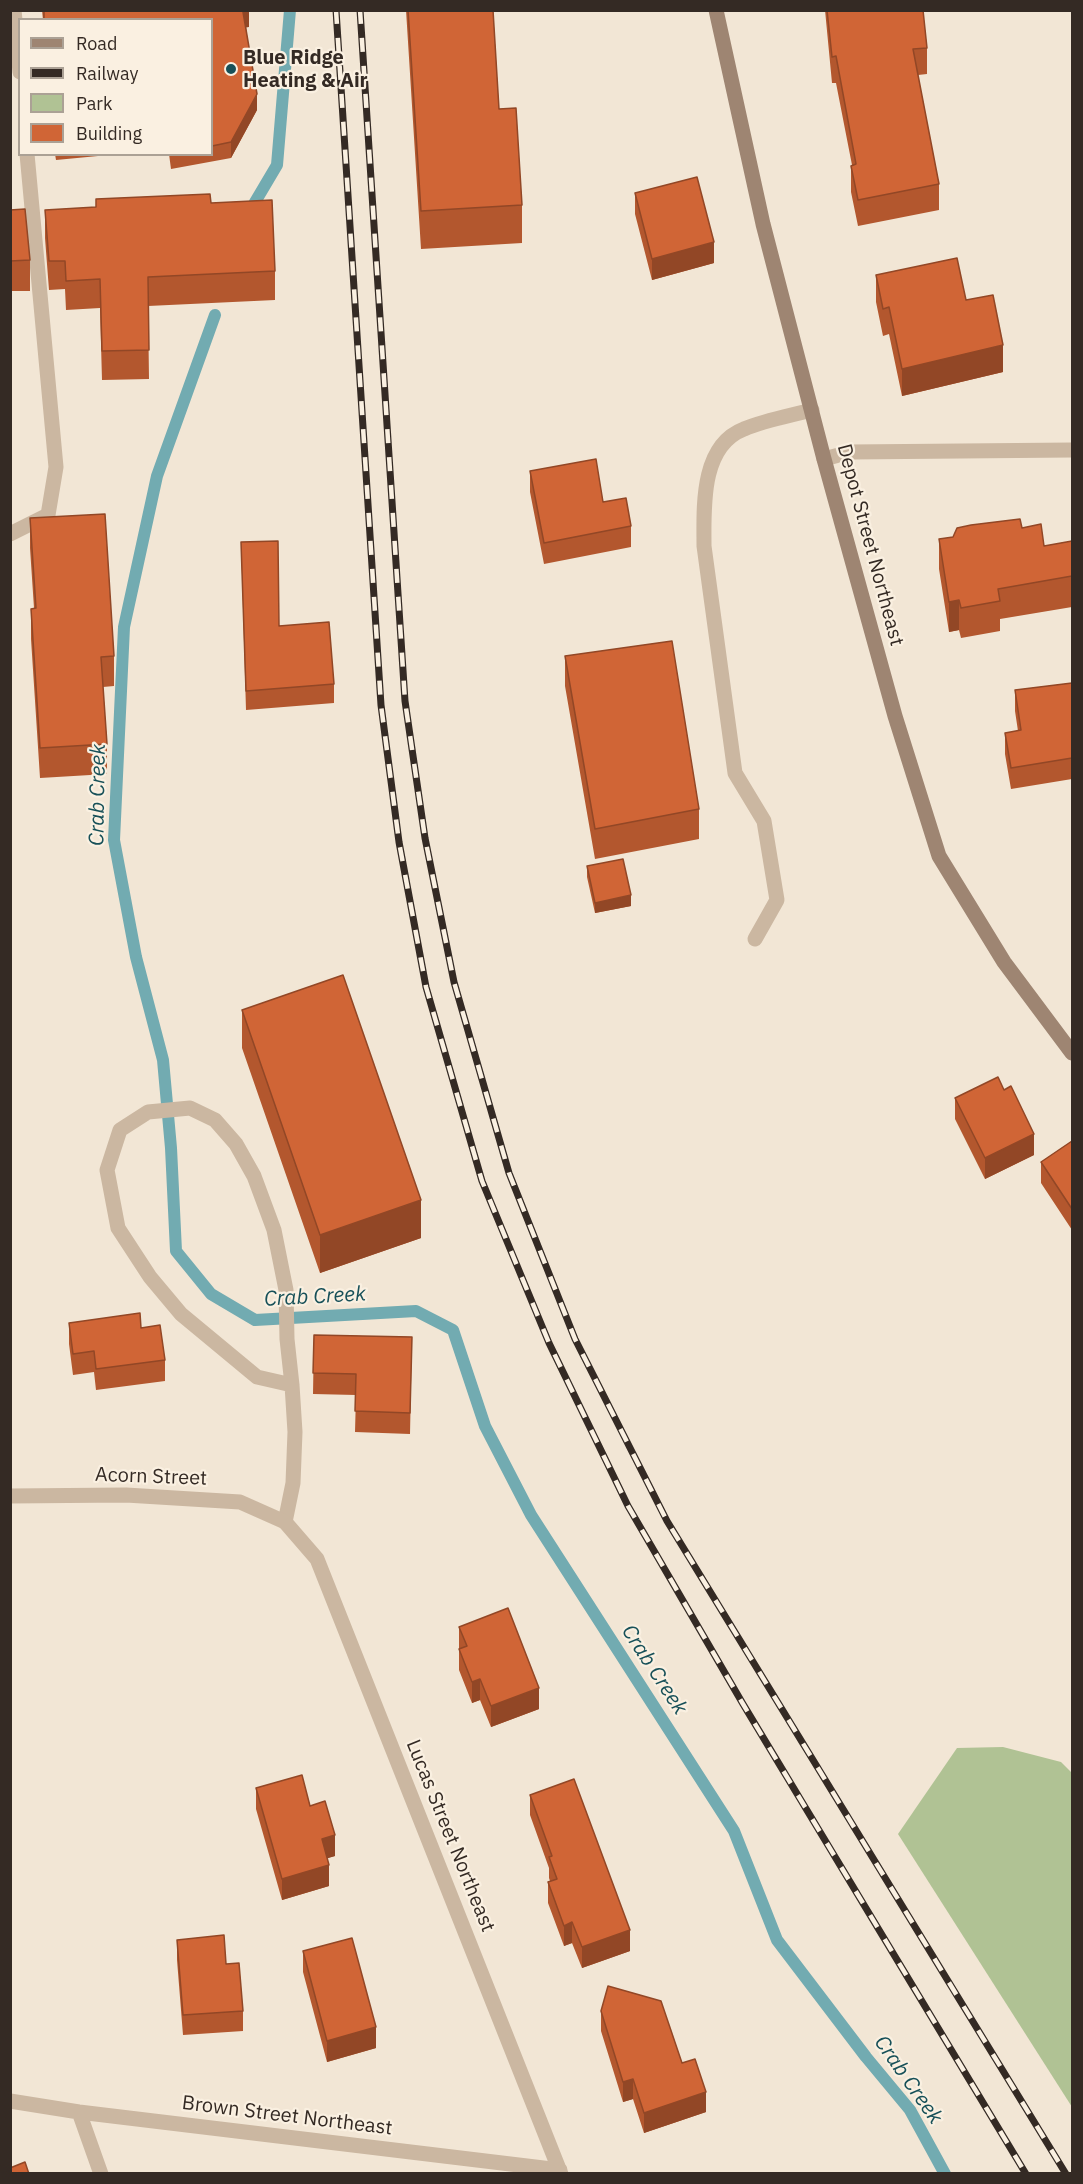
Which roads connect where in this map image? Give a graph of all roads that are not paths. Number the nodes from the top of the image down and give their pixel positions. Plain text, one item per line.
1 (14, 10) edge
2 (716, 10) edge
3 (18, 51) edge
4 (27, 156) edge
5 (812, 410) junction
6 (1072, 450) edge
7 (824, 459) junction
8 (10, 534) edge
9 (755, 939) dead end
10 (1072, 1053) edge
11 (292, 1385) junction
12 (10, 1496) edge
13 (285, 1522) junction
14 (10, 2101) edge
15 (79, 2112) junction
16 (561, 2172) edge
17 (101, 2174) edge

1 - 3 street
2 - 5 street, Depot Street Northeast
4 - 8 street
5 - 7 street, Depot Street Northeast
5 - 9 street
6 - 7 street
7 - 10 street, Depot Street Northeast
11 - 11 street
11 - 13 street
12 - 13 street, Acorn Street
13 - 16 street, Lucas Street Northeast
14 - 15 street, Brown Street Northeast
15 - 16 street, Brown Street Northeast
15 - 17 street

